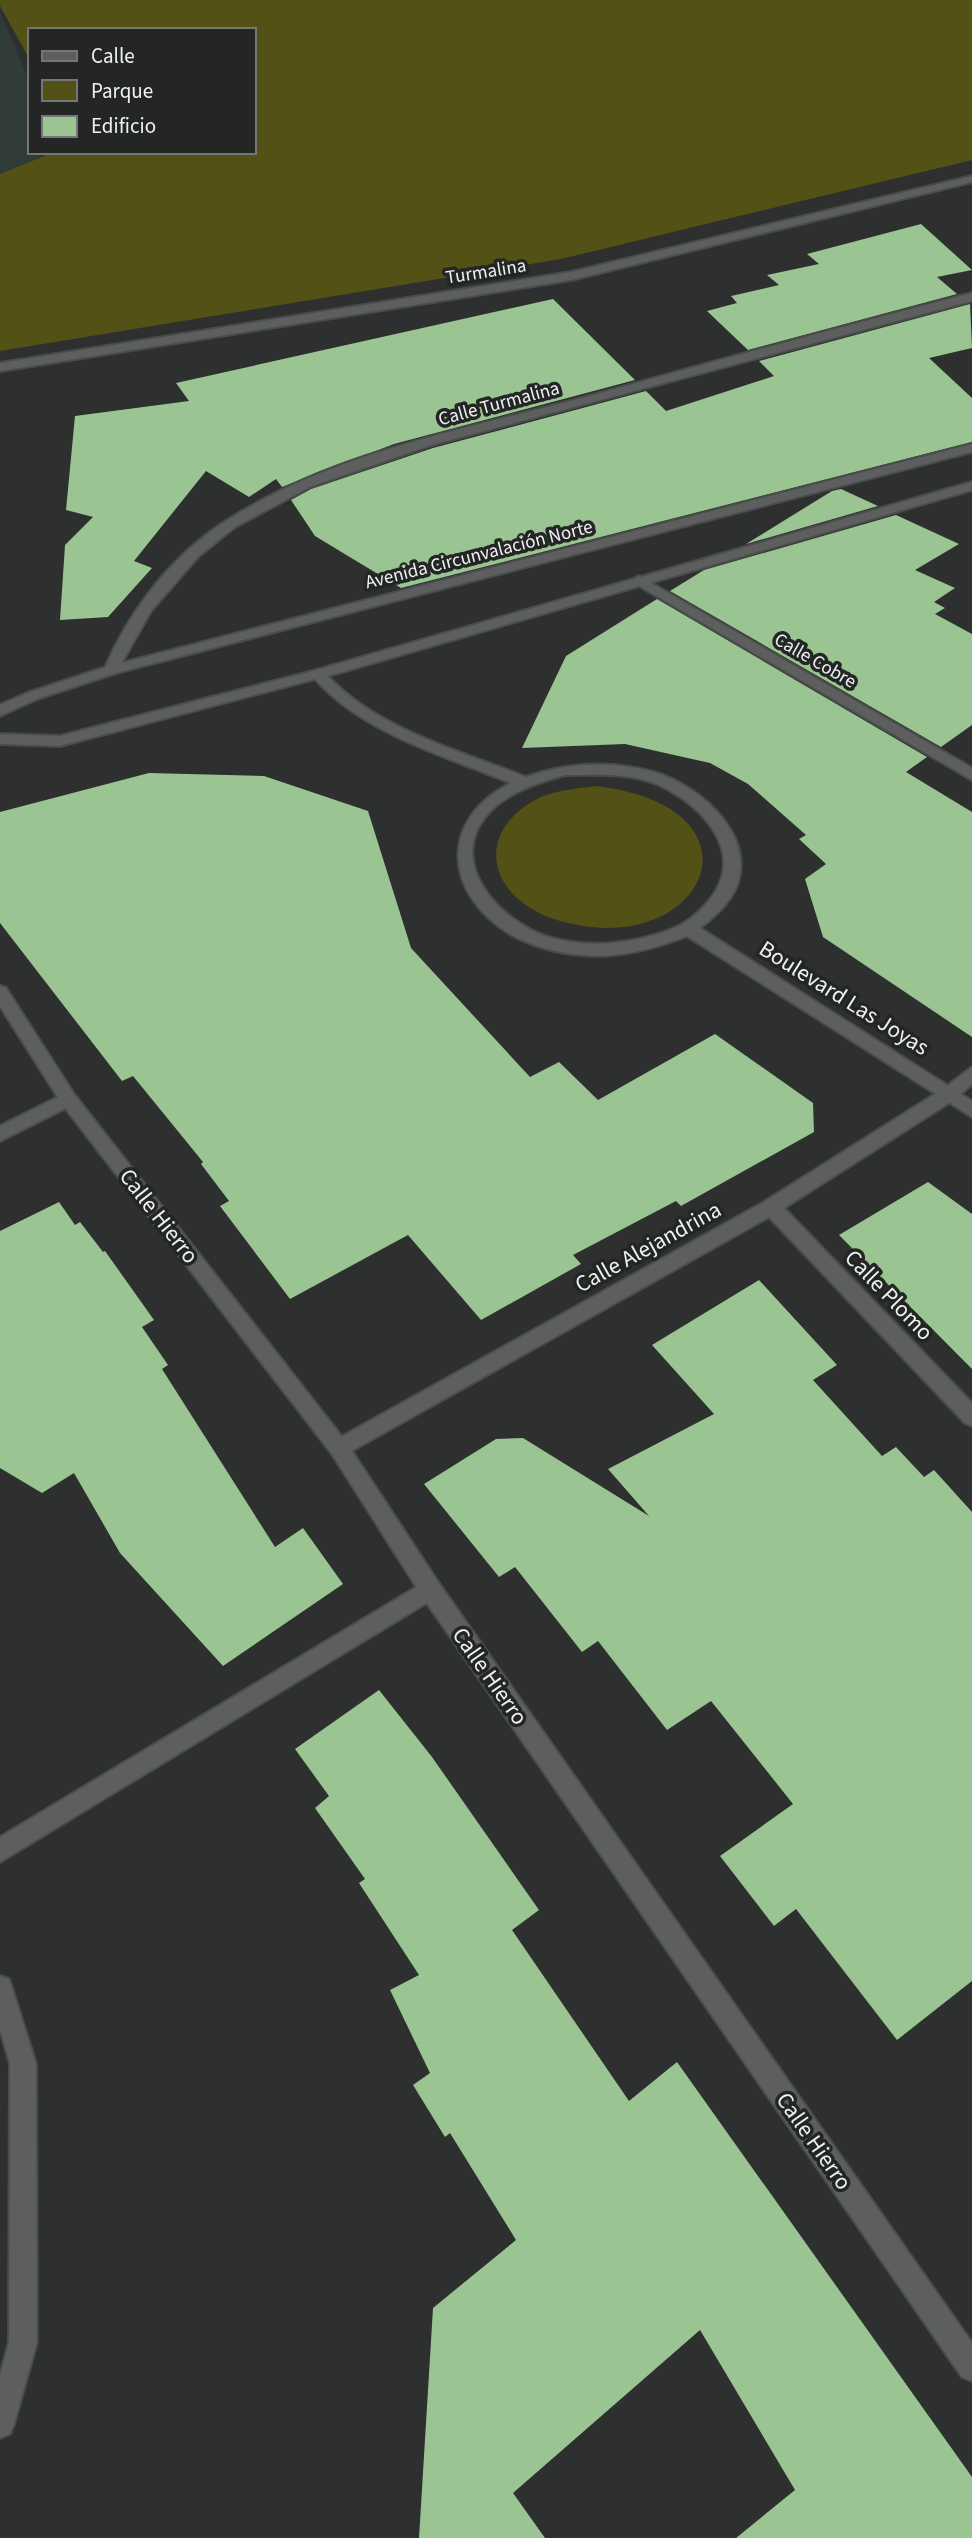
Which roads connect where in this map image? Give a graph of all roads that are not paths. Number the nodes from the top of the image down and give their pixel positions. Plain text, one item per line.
1 (972, 178) edge
2 (972, 297) edge
3 (0, 368) edge
4 (972, 449) edge
5 (972, 486) edge
6 (639, 580) junction
7 (111, 670) junction
8 (318, 674) junction
9 (0, 711) edge
10 (0, 740) edge
11 (972, 775) edge
12 (523, 782) junction
13 (688, 929) junction
14 (0, 992) edge
15 (972, 1074) edge
16 (949, 1094) junction
17 (68, 1099) junction
18 (972, 1110) edge
19 (0, 1134) edge
20 (771, 1207) junction
21 (972, 1417) edge
22 (338, 1448) junction
23 (430, 1589) junction
24 (0, 1850) edge
25 (0, 1988) edge
26 (972, 2367) edge
27 (0, 2424) edge

1 - 3 street, Turmalina
2 - 7 street, Calle Turmalina
4 - 7 street, Avenida Circunvalación Norte
5 - 6 street
6 - 8 street
6 - 11 street, Calle Cobre
7 - 9 street, Avenida Circunvalación Norte
8 - 10 street
8 - 12 street
12 - 13 street
12 - 13 street
13 - 16 street, Boulevard Las Joyas
14 - 17 street, Calle Hierro
15 - 16 street, Calle Alejandrina
16 - 18 street, Boulevard Las Joyas
16 - 20 street, Calle Alejandrina
17 - 19 street
17 - 22 street, Calle Hierro
20 - 21 street, Calle Plomo
20 - 22 street, Calle Alejandrina
22 - 23 street, Calle Hierro
23 - 24 street
23 - 26 street, Calle Hierro
25 - 27 street

